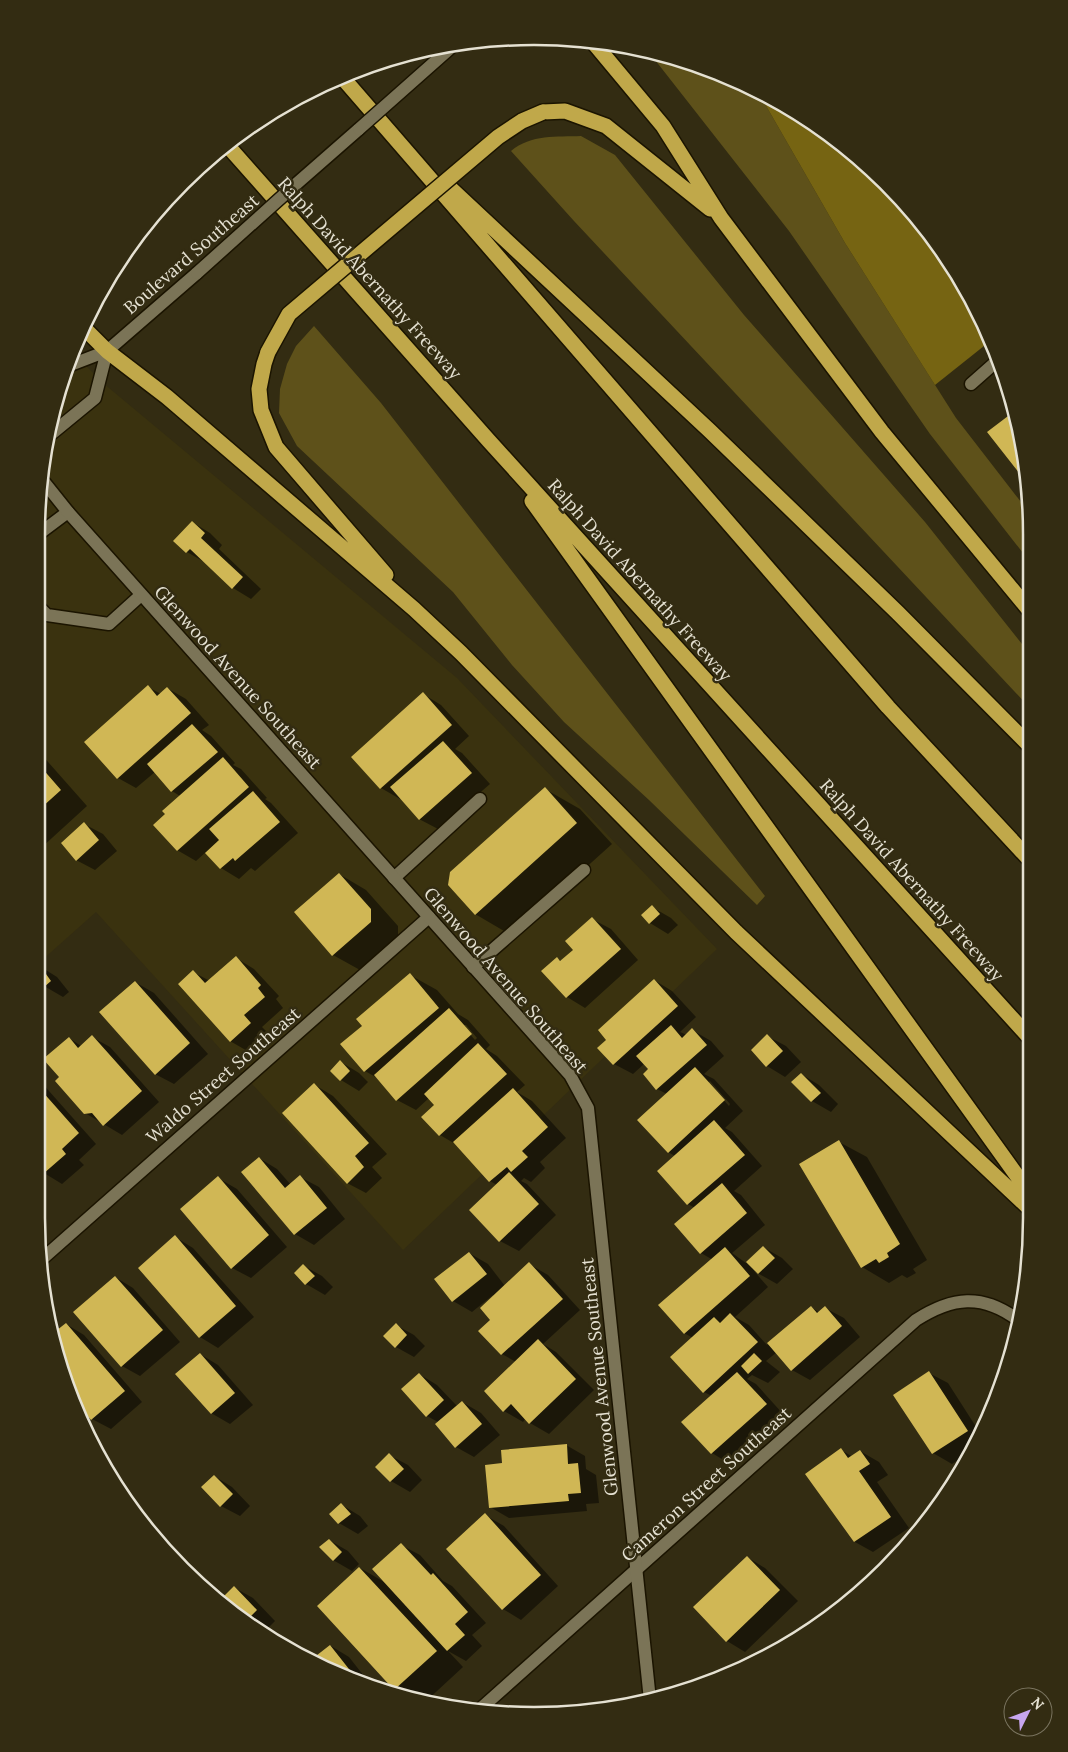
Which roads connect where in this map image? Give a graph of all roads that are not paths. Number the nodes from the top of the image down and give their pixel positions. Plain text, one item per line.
1 (599, 49) edge
2 (445, 53) edge
3 (347, 82) edge
4 (390, 131) junction
5 (231, 150) edge
6 (721, 218) junction
7 (88, 333) edge
8 (106, 351) junction
9 (76, 363) edge
10 (993, 365) edge
11 (971, 384) dead end
12 (56, 430) edge
13 (489, 441) junction
14 (47, 486) edge
15 (68, 512) junction
16 (45, 529) edge
17 (141, 594) junction
18 (1023, 603) edge
19 (414, 609) junction
20 (45, 614) edge
21 (1023, 739) edge
22 (480, 799) dead end
23 (1023, 852) edge
24 (584, 870) dead end
25 (394, 878) junction
26 (429, 917) junction
27 (473, 967) junction
28 (1023, 1031) edge
29 (1023, 1184) edge
30 (1023, 1202) edge
31 (46, 1254) edge
32 (1013, 1317) edge
33 (636, 1570) junction
34 (649, 1693) edge
35 (485, 1704) edge

1 - 6 highway
2 - 8 street, Boulevard Southeast, bridge
3 - 4 highway
4 - 21 highway
4 - 23 highway
5 - 13 highway, Ralph David Abernathy Freeway
6 - 18 highway
6 - 19 highway, bridge
7 - 8 highway
8 - 9 street, Boulevard Southeast
8 - 12 street
8 - 19 highway
10 - 11 street
13 - 28 highway, Ralph David Abernathy Freeway
13 - 29 highway
14 - 15 street, Glenwood Avenue Southeast
15 - 16 street
15 - 17 street, Glenwood Avenue Southeast
17 - 20 street
17 - 25 street, Glenwood Avenue Southeast
19 - 30 highway
22 - 25 street
24 - 27 street
25 - 26 street, Glenwood Avenue Southeast
26 - 27 street, Glenwood Avenue Southeast
26 - 31 street, Waldo Street Southeast
27 - 33 street, Glenwood Avenue Southeast
32 - 33 street, Cameron Street Southeast
33 - 34 street, Glenwood Avenue Southeast
33 - 35 street, Cameron Street Southeast

